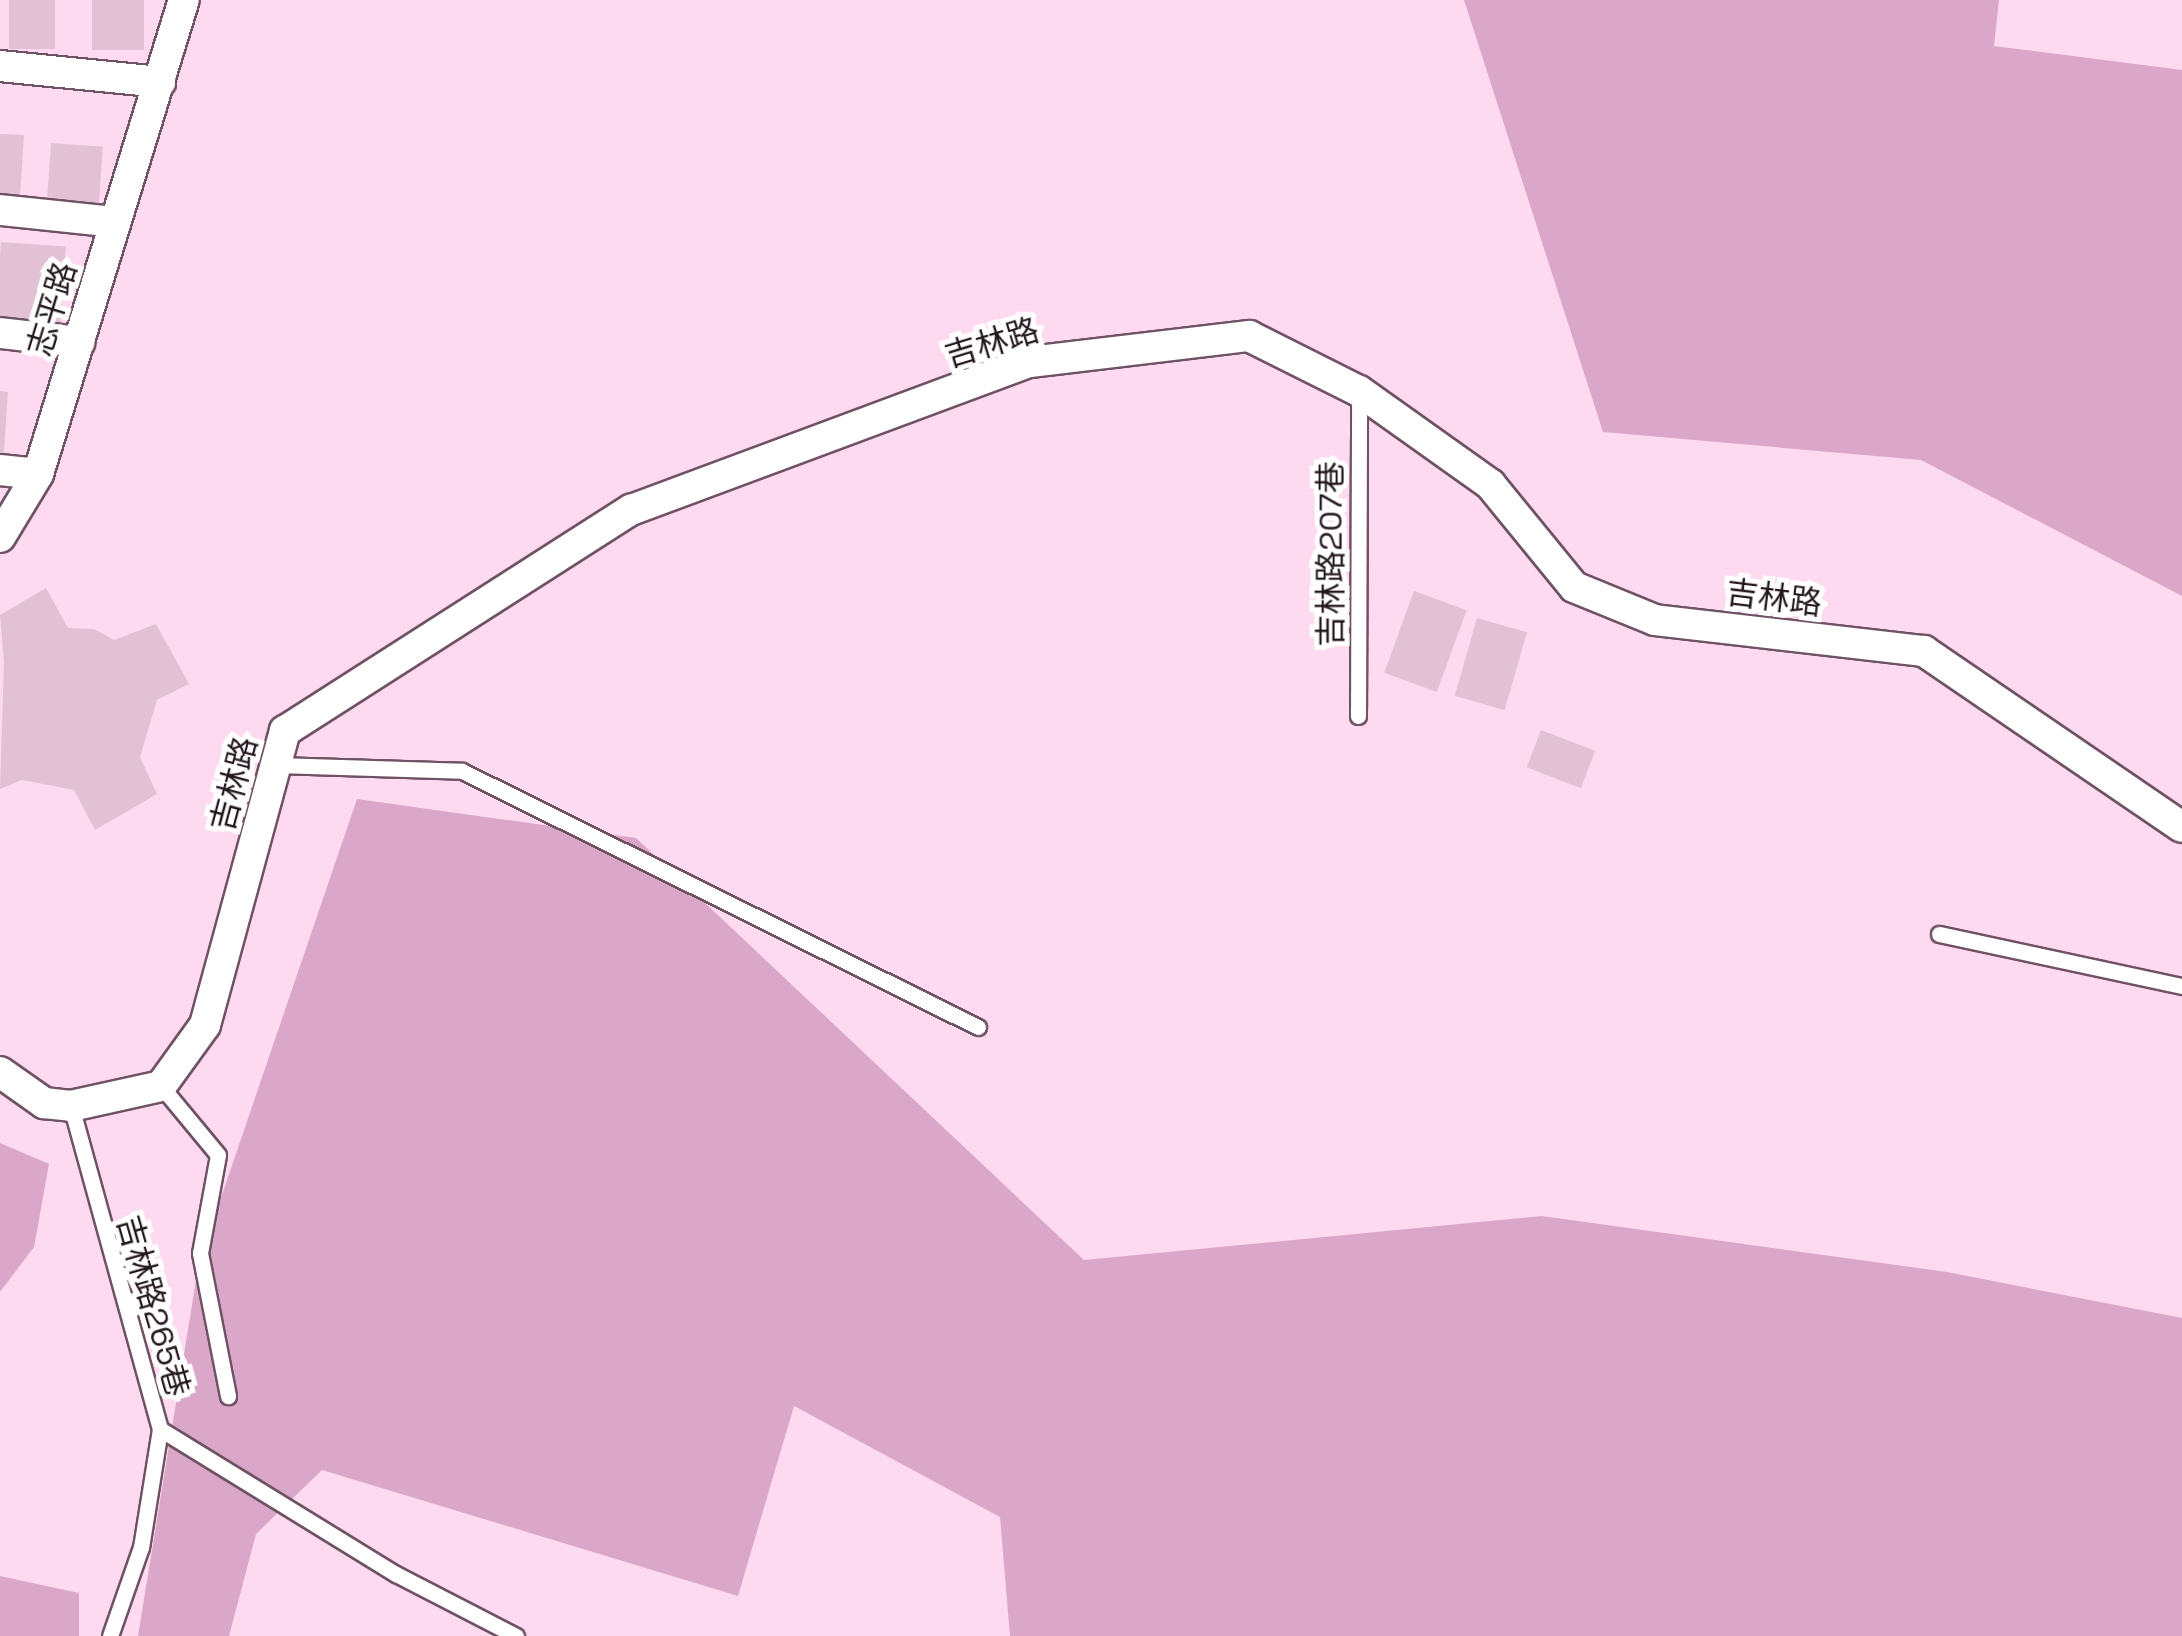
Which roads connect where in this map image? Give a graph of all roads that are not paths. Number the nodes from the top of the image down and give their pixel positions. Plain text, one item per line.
1 (184, 0) edge
2 (0, 66) edge
3 (160, 82) junction
4 (0, 210) edge
5 (115, 222) junction
6 (0, 333) edge
7 (79, 342) junction
8 (1359, 391) junction
9 (0, 470) edge
10 (38, 474) junction
11 (0, 537) edge
12 (1358, 716) dead end
13 (276, 765) junction
14 (2182, 827) edge
15 (1939, 934) dead end
16 (2182, 986) edge
17 (978, 1027) dead end
18 (0, 1072) edge
19 (161, 1086) junction
20 (71, 1106) junction
21 (228, 1396) dead end
22 (160, 1429) junction
23 (110, 1636) edge
24 (516, 1636) edge

1 - 3 street, 志平路
2 - 3 street
3 - 5 street, 志平路
4 - 5 street, 志平路
5 - 7 street, 志平路
6 - 7 street
7 - 10 street, 志平路
8 - 12 lane, 吉林路207巷
8 - 13 street, 吉林路
8 - 14 street, 吉林路
9 - 10 street
10 - 11 street, 志平路
13 - 17 lane
13 - 19 street, 吉林路
15 - 16 lane
18 - 20 street
19 - 20 street
19 - 21 lane
20 - 22 lane, 吉林路265巷
22 - 23 lane, 吉林路265巷
22 - 24 lane

